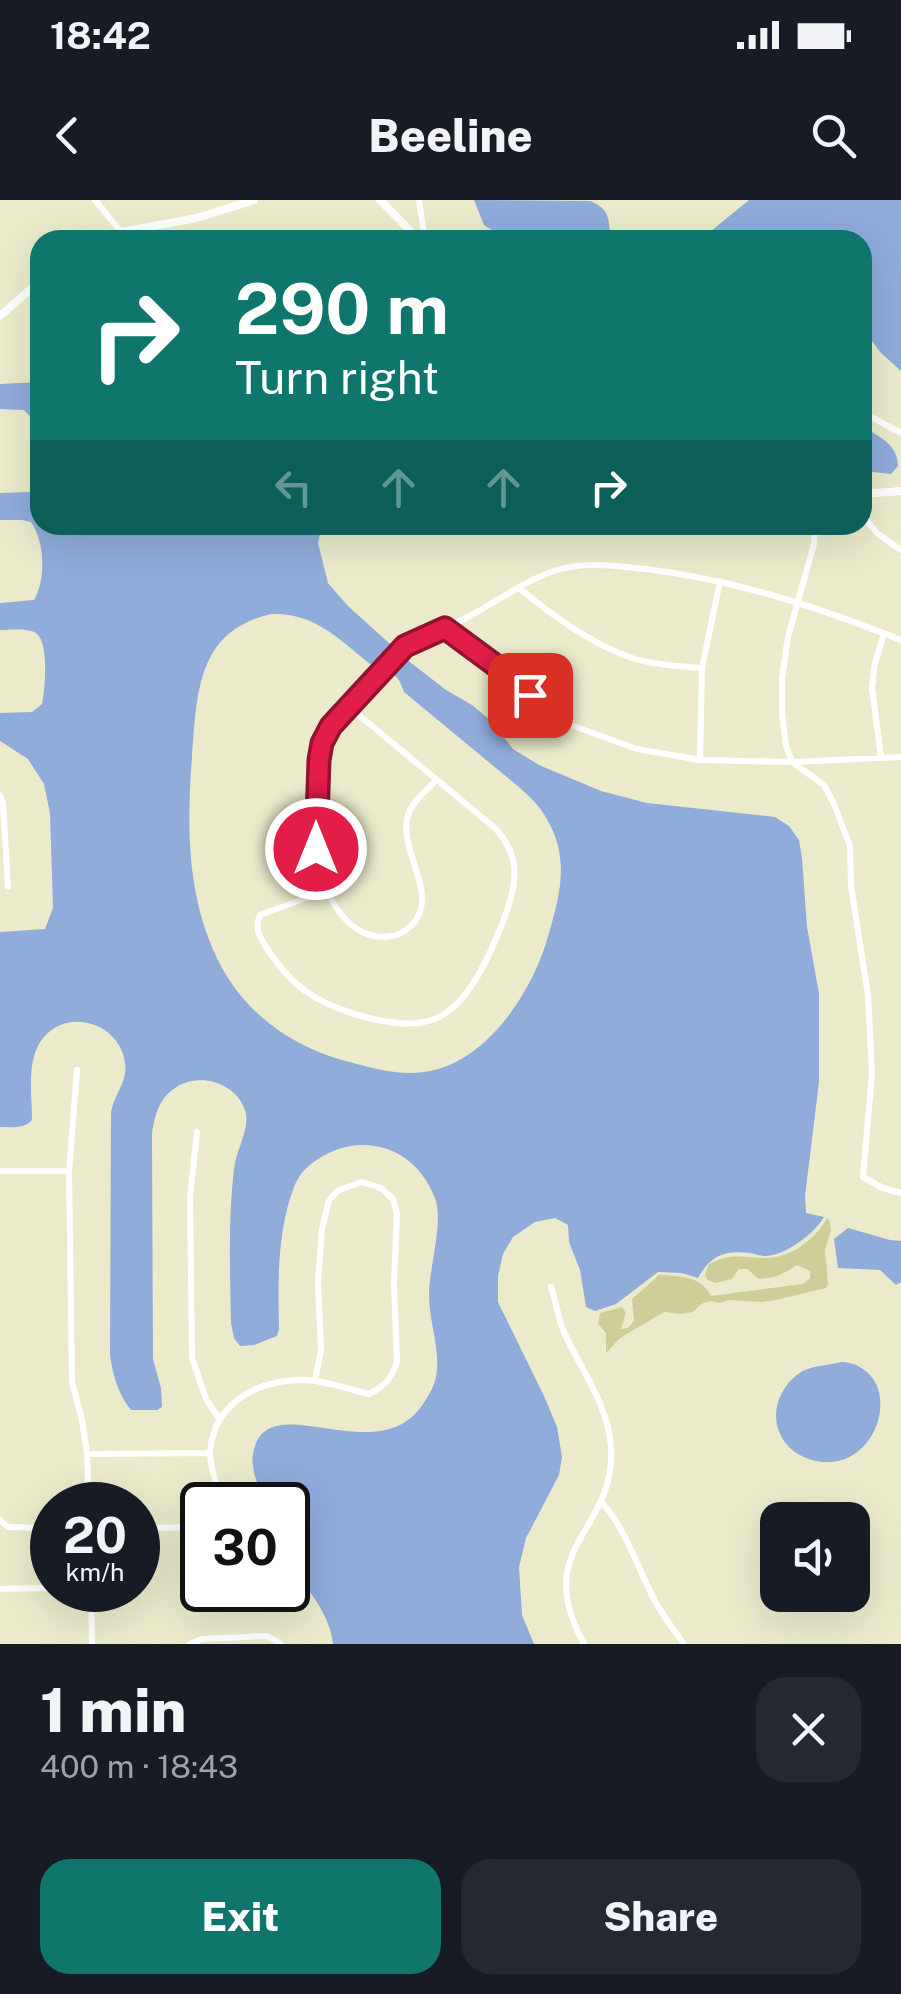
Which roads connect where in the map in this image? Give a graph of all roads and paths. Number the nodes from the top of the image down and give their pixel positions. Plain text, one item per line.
1 (95, 200) edge
2 (254, 200) edge
3 (380, 200) edge
4 (419, 200) edge
5 (119, 230) edge
6 (132, 230) edge
7 (412, 230) edge
8 (421, 230) edge
9 (30, 290) edge
10 (0, 316) edge
11 (872, 417) edge
12 (901, 433) edge
13 (901, 491) edge
14 (872, 493) edge
15 (872, 527) edge
16 (814, 535) edge
17 (901, 550) edge
18 (720, 581) junction
19 (519, 588) junction
20 (799, 602) junction
21 (445, 628) junction
22 (884, 633) junction
23 (901, 640) edge
24 (702, 668) junction
25 (348, 706) junction
26 (881, 757) junction
27 (901, 757) edge
28 (700, 760) junction
29 (792, 762) junction
30 (436, 780) junction
31 (0, 794) edge
32 (8, 886) dead end
33 (328, 890) junction
34 (76, 1070) dead end
35 (197, 1132) dead end
36 (0, 1171) edge
37 (70, 1171) junction
38 (901, 1193) edge
39 (551, 1288) dead end
40 (315, 1381) junction
41 (220, 1420) junction
42 (210, 1453) junction
43 (88, 1454) junction
44 (89, 1482) edge
45 (217, 1482) edge
46 (601, 1502) junction
47 (0, 1520) edge
48 (30, 1528) edge
49 (30, 1588) edge
50 (0, 1589) edge
51 (91, 1612) edge
52 (190, 1643) edge
53 (92, 1644) edge
54 (281, 1644) edge
55 (584, 1644) edge
56 (684, 1644) edge

1 - 5 street
2 - 6 street
3 - 7 street
4 - 8 street
9 - 10 street
11 - 12 street
13 - 14 street
15 - 17 street
16 - 20 street
18 - 19 street
18 - 20 street
18 - 24 street
19 - 21 street
19 - 24 street
20 - 22 street
20 - 29 street
21 - 25 street
21 - 28 street
22 - 23 street
22 - 26 street
24 - 28 street
25 - 30 street
25 - 33 street
26 - 27 street
26 - 29 street
28 - 29 street
29 - 38 street
30 - 33 street
30 - 33 street
31 - 32 street
34 - 37 street
35 - 41 street
36 - 37 street
37 - 43 street
39 - 46 street
40 - 40 street
40 - 41 street
41 - 42 street
42 - 43 street
42 - 45 street
43 - 44 street
46 - 55 street
46 - 56 street
47 - 48 street
49 - 50 street
51 - 53 street
52 - 54 street

